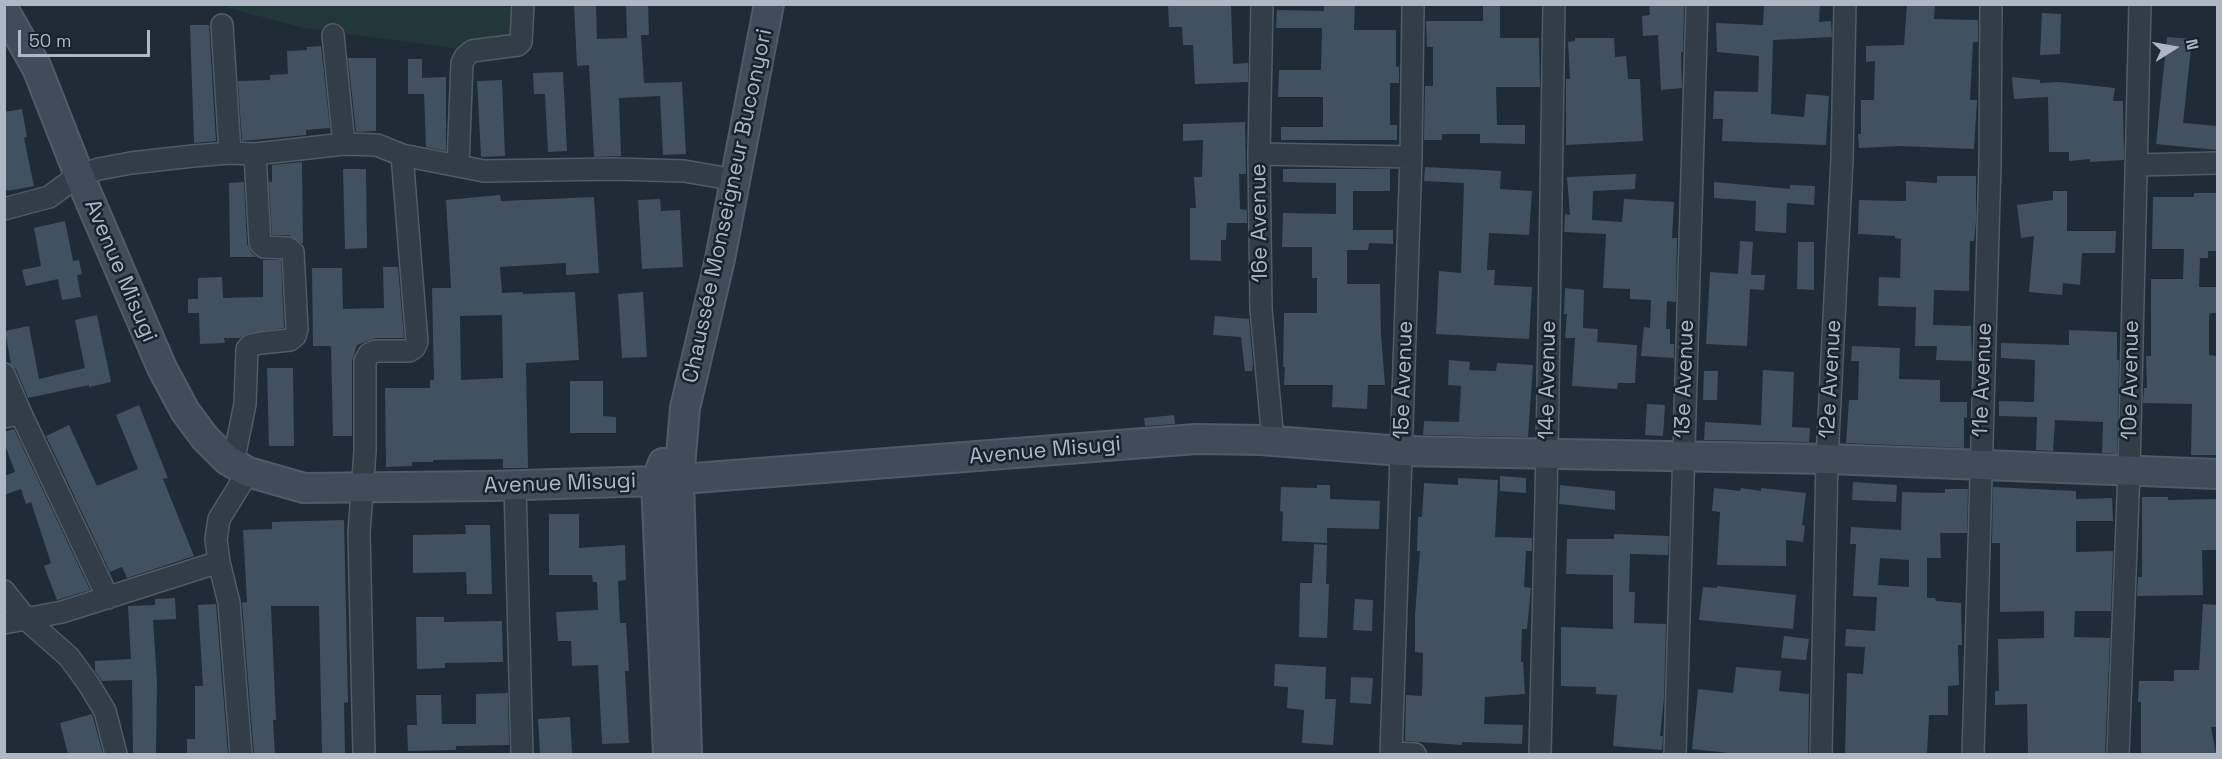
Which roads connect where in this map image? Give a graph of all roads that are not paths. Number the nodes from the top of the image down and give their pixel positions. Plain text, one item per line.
1 (523, 4) edge
2 (770, 4) edge
3 (1262, 4) edge
4 (1413, 4) edge
5 (1554, 4) edge
6 (1697, 4) edge
7 (1845, 4) edge
8 (1990, 4) edge
9 (2140, 4) edge
10 (4, 10) edge
11 (222, 25) dead end
12 (333, 35) dead end
13 (344, 144) junction
14 (230, 153) junction
15 (255, 154) junction
16 (1259, 154) junction
17 (402, 155) junction
18 (1411, 157) junction
19 (2217, 163) edge
20 (458, 164) junction
21 (2136, 165) junction
22 (79, 175) junction
23 (736, 180) junction
24 (4, 209) edge
25 (4, 374) edge
26 (13, 415) edge
27 (1267, 441) junction
28 (1402, 451) junction
29 (1547, 454) junction
30 (1683, 458) junction
31 (1827, 459) junction
32 (1981, 464) junction
33 (240, 467) junction
34 (2129, 471) junction
35 (2217, 474) edge
36 (667, 480) junction
37 (514, 485) junction
38 (360, 488) junction
39 (219, 562) junction
40 (4, 591) edge
41 (108, 598) junction
42 (27, 620) junction
43 (4, 623) edge
44 (116, 754) edge
45 (241, 754) edge
46 (364, 754) edge
47 (522, 754) edge
48 (668, 754) edge
49 (687, 754) edge
50 (1391, 754) edge
51 (1415, 754) edge
52 (1540, 754) edge
53 (1675, 754) edge
54 (1821, 754) edge
55 (1973, 754) edge
56 (2118, 754) edge

1 - 20 street
2 - 23 street, Chaussée Monseigneur Buconyori
3 - 16 street, 16e Avenue
4 - 18 street, 15e Avenue
5 - 29 street, 14e Avenue
6 - 30 street, 13e Avenue
7 - 31 street, 12e Avenue
8 - 32 street, 11e Avenue
9 - 21 street, 10e Avenue
10 - 22 street, Avenue Misugi
11 - 14 street
12 - 13 street
13 - 15 street
13 - 17 street
14 - 15 street
14 - 22 street
15 - 33 street
16 - 18 street
16 - 27 street, 16e Avenue
17 - 20 street
17 - 38 street
18 - 28 street, 15e Avenue
19 - 21 street
20 - 23 street
21 - 34 street, 10e Avenue
22 - 24 street
22 - 33 street, Avenue Misugi
23 - 36 street, Chaussée Monseigneur Buconyori
25 - 26 street
26 - 41 street
27 - 28 street, Avenue Misugi
27 - 36 street, Avenue Misugi
28 - 29 street, Avenue Misugi
28 - 50 street, 15e Avenue
29 - 30 street, Avenue Misugi
29 - 52 street, 14e Avenue
30 - 31 street, Avenue Misugi
30 - 53 street, 13e Avenue
31 - 32 street, Avenue Misugi
31 - 54 street, 12e Avenue
32 - 34 street, Avenue Misugi
32 - 55 street, 11e Avenue
33 - 38 street, Avenue Misugi
33 - 39 street
34 - 35 street, Avenue Misugi
34 - 56 street, 10e Avenue
36 - 37 street, Avenue Misugi
36 - 48 street, Chaussée Monseigneur Buconyori
36 - 49 street, Chaussée Monseigneur Buconyori
37 - 38 street, Avenue Misugi
37 - 47 street
38 - 46 street
39 - 41 street
39 - 45 street
40 - 42 street
41 - 42 street
42 - 43 street
42 - 44 street
50 - 51 street

